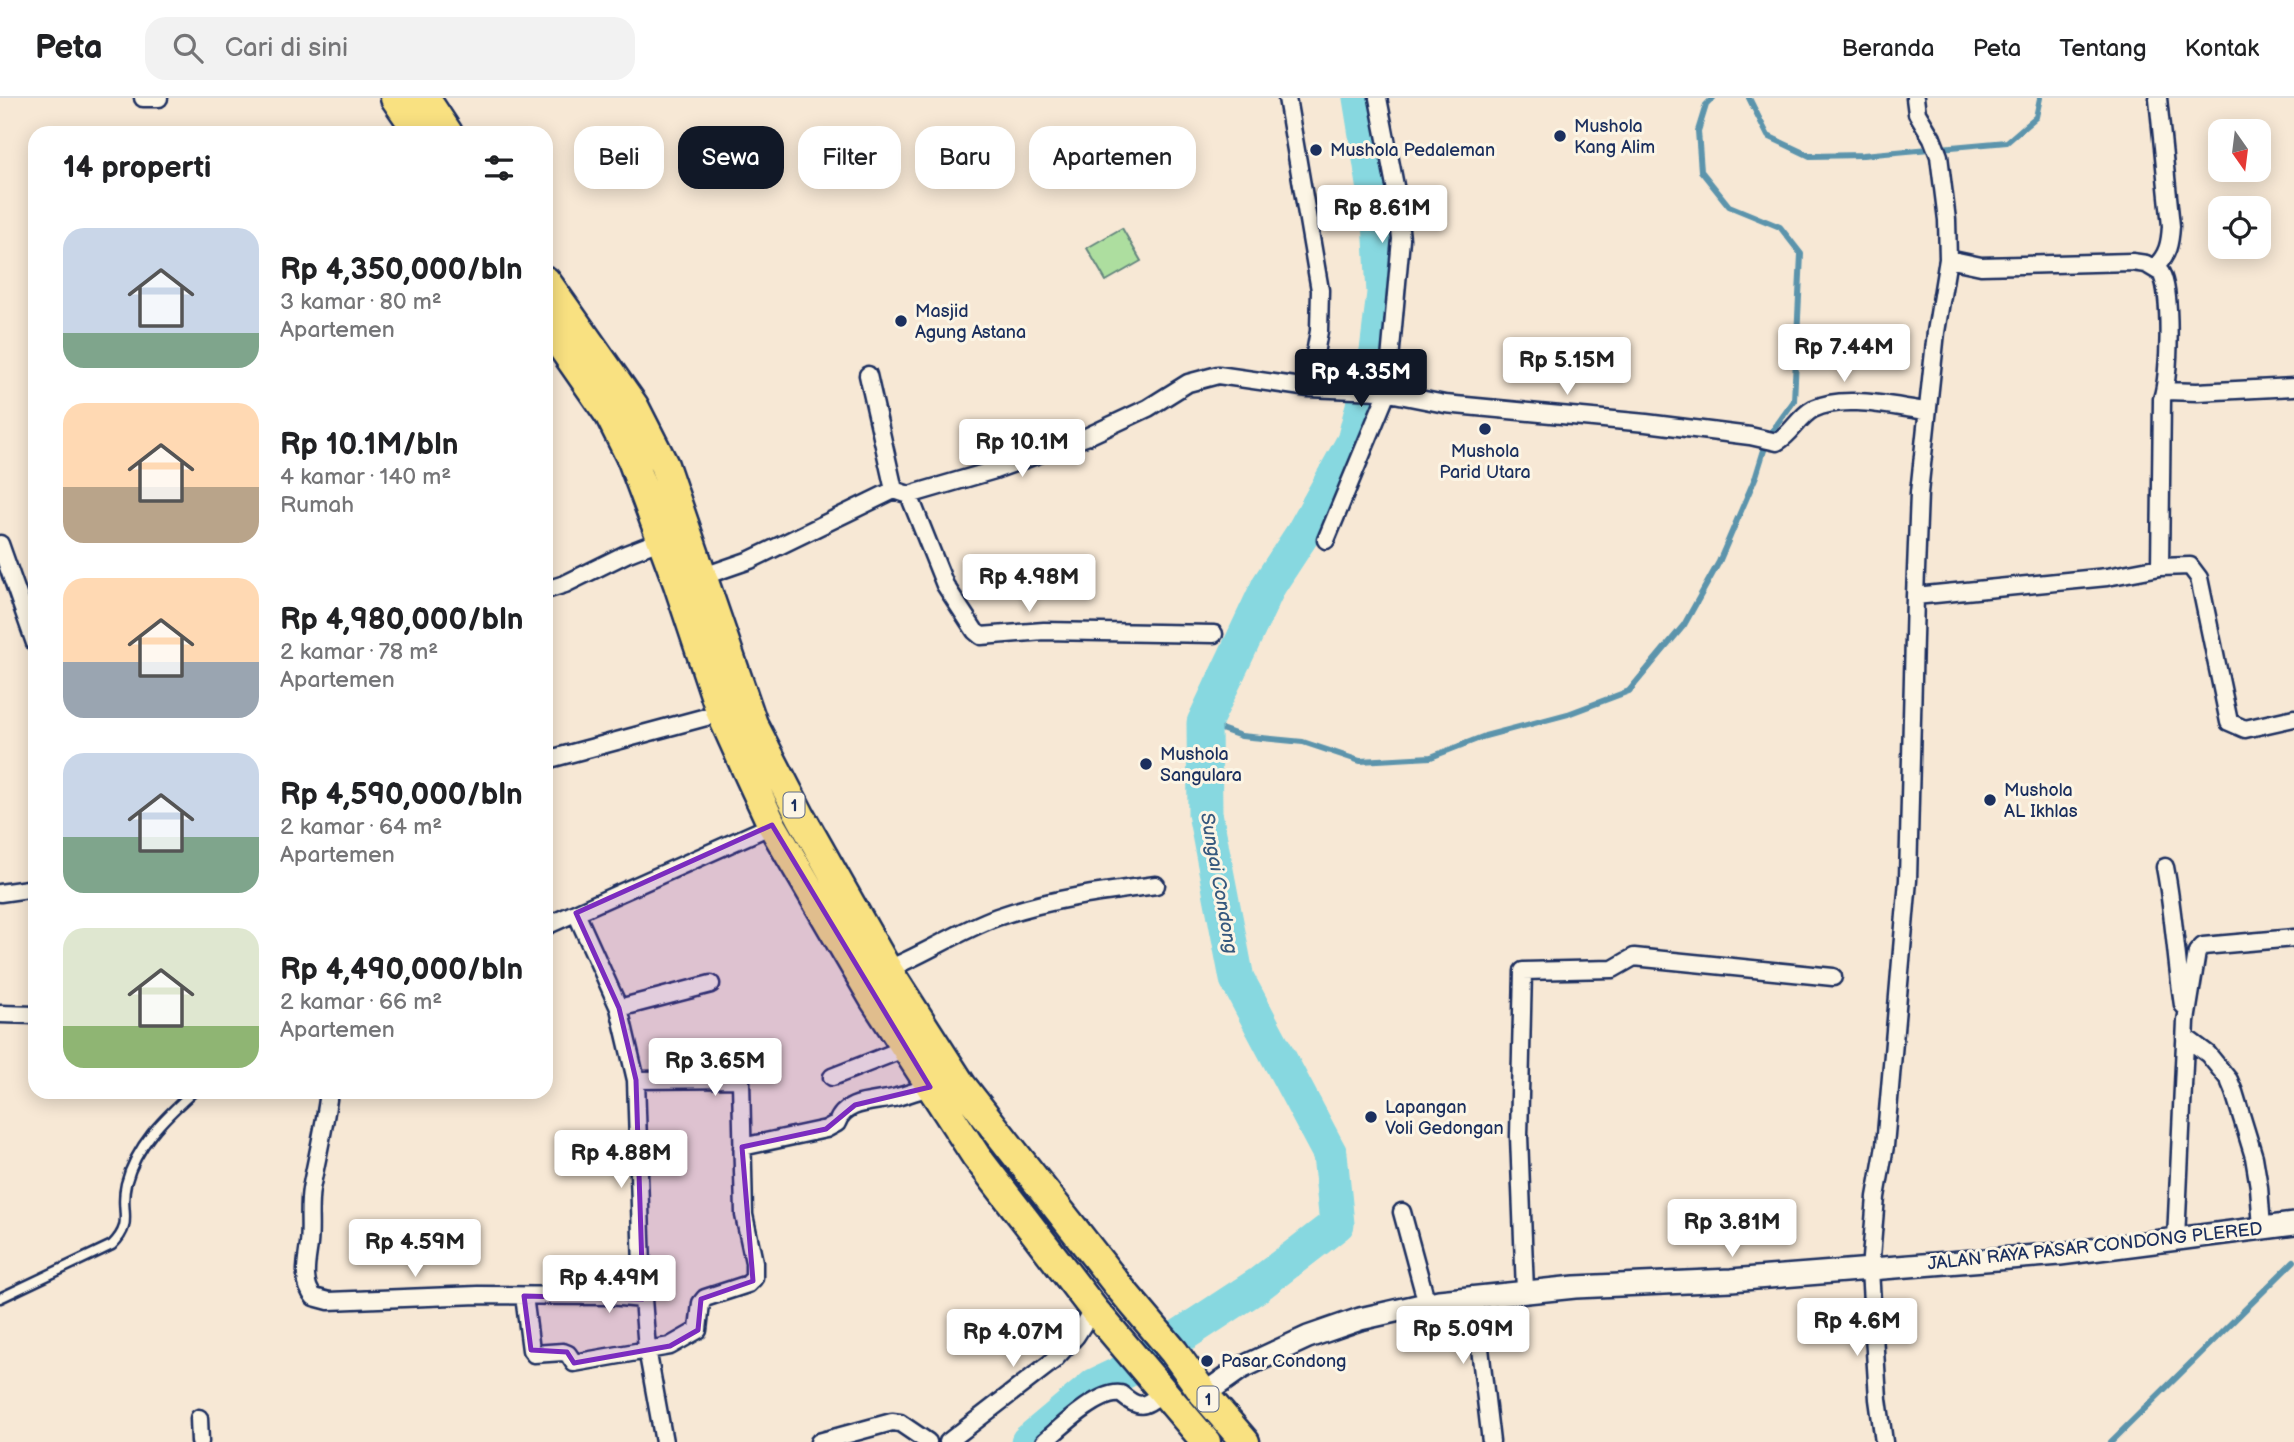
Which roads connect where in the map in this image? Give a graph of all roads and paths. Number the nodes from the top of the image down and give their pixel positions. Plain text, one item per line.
1 (143, 98) edge
2 (159, 98) edge
3 (395, 98) edge
4 (425, 98) edge
5 (1287, 98) edge
6 (1378, 98) edge
7 (1915, 98) edge
8 (2158, 98) edge
9 (414, 126) edge
10 (443, 126) edge
11 (1948, 258) junction
12 (2155, 267) junction
13 (553, 291) edge
14 (553, 334) edge
15 (868, 374) dead end
16 (2294, 387) edge
17 (1309, 388) junction
18 (2165, 391) junction
19 (1383, 392) junction
20 (1927, 411) junction
21 (902, 493) junction
22 (662, 540) junction
23 (1326, 540) dead end
24 (0, 544) edge
25 (2160, 567) junction
26 (701, 576) junction
27 (553, 588) edge
28 (1915, 596) junction
29 (28, 623) edge
30 (1214, 634) dead end
31 (721, 713) junction
32 (2294, 718) edge
33 (553, 758) edge
34 (772, 825) junction
35 (2165, 867) dead end
36 (1156, 885) dead end
37 (28, 889) edge
38 (0, 893) edge
39 (576, 913) junction
40 (553, 922) edge
41 (2294, 938) edge
42 (874, 974) junction
43 (1833, 977) dead end
44 (711, 984) dead end
45 (619, 1008) junction
46 (0, 1014) edge
47 (28, 1015) edge
48 (2185, 1029) junction
49 (906, 1048) junction
50 (832, 1077) dead end
51 (636, 1080) junction
52 (930, 1087) junction
53 (186, 1099) edge
54 (328, 1099) edge
55 (742, 1147) junction
56 (1402, 1212) dead end
57 (2294, 1224) edge
58 (2262, 1228) junction
59 (2176, 1239) junction
60 (1870, 1270) junction
61 (1525, 1291) junction
62 (524, 1296) junction
63 (1474, 1297) junction
64 (0, 1298) edge
65 (643, 1299) junction
66 (1427, 1304) junction
67 (1094, 1310) junction
68 (647, 1349) junction
69 (1156, 1382) junction
70 (1204, 1394) junction
71 (199, 1418) dead end
72 (200, 1442) edge
73 (664, 1442) edge
74 (819, 1442) edge
75 (928, 1442) edge
76 (948, 1442) edge
77 (1044, 1442) edge
78 (1206, 1442) edge
79 (1245, 1442) edge
80 (1491, 1442) edge
81 (1884, 1442) edge

1 - 2 street
3 - 9 highway
4 - 10 highway
5 - 17 street
6 - 19 street
7 - 11 street
8 - 12 street
11 - 12 street
11 - 20 street
12 - 18 street
13 - 26 highway, 1
14 - 22 highway, 1
15 - 21 street
16 - 18 street
17 - 19 street
17 - 21 street
18 - 25 street
19 - 20 street
19 - 23 street
20 - 28 street
21 - 26 street
21 - 30 street
22 - 27 street
22 - 31 highway, 1
24 - 29 street
25 - 28 street
25 - 32 street
26 - 42 highway, 1
28 - 60 street
31 - 33 street
31 - 34 highway, 1
34 - 39 street
34 - 42 highway, 1
35 - 48 street
36 - 42 street
37 - 38 street
39 - 40 street
39 - 45 street
41 - 48 street
42 - 49 highway, 1
42 - 70 highway, 1
43 - 61 street
44 - 45 street
45 - 51 street
46 - 47 street
48 - 58 street
48 - 59 street
49 - 50 street
49 - 52 highway, 1
51 - 55 street
51 - 65 street
52 - 55 street
52 - 67 highway, 1
53 - 64 lane
54 - 62 street
55 - 68 street
56 - 66 street
57 - 58 street, JALAN RAYA PASAR CONDONG PLERED
58 - 59 street, JALAN RAYA PASAR CONDONG PLERED
59 - 60 street, JALAN RAYA PASAR CONDONG PLERED
60 - 61 street, JALAN RAYA PASAR CONDONG PLERED
60 - 81 street
61 - 63 street, JALAN RAYA PASAR CONDONG PLERED
62 - 65 street
62 - 68 street
63 - 66 street, JALAN RAYA PASAR CONDONG PLERED
63 - 80 street
65 - 68 street
66 - 70 street, JALAN RAYA PASAR CONDONG PLERED
67 - 69 highway, 1
67 - 76 street
68 - 73 street
69 - 77 street
69 - 78 highway, 1
70 - 79 highway, 1
71 - 72 street
74 - 75 street

